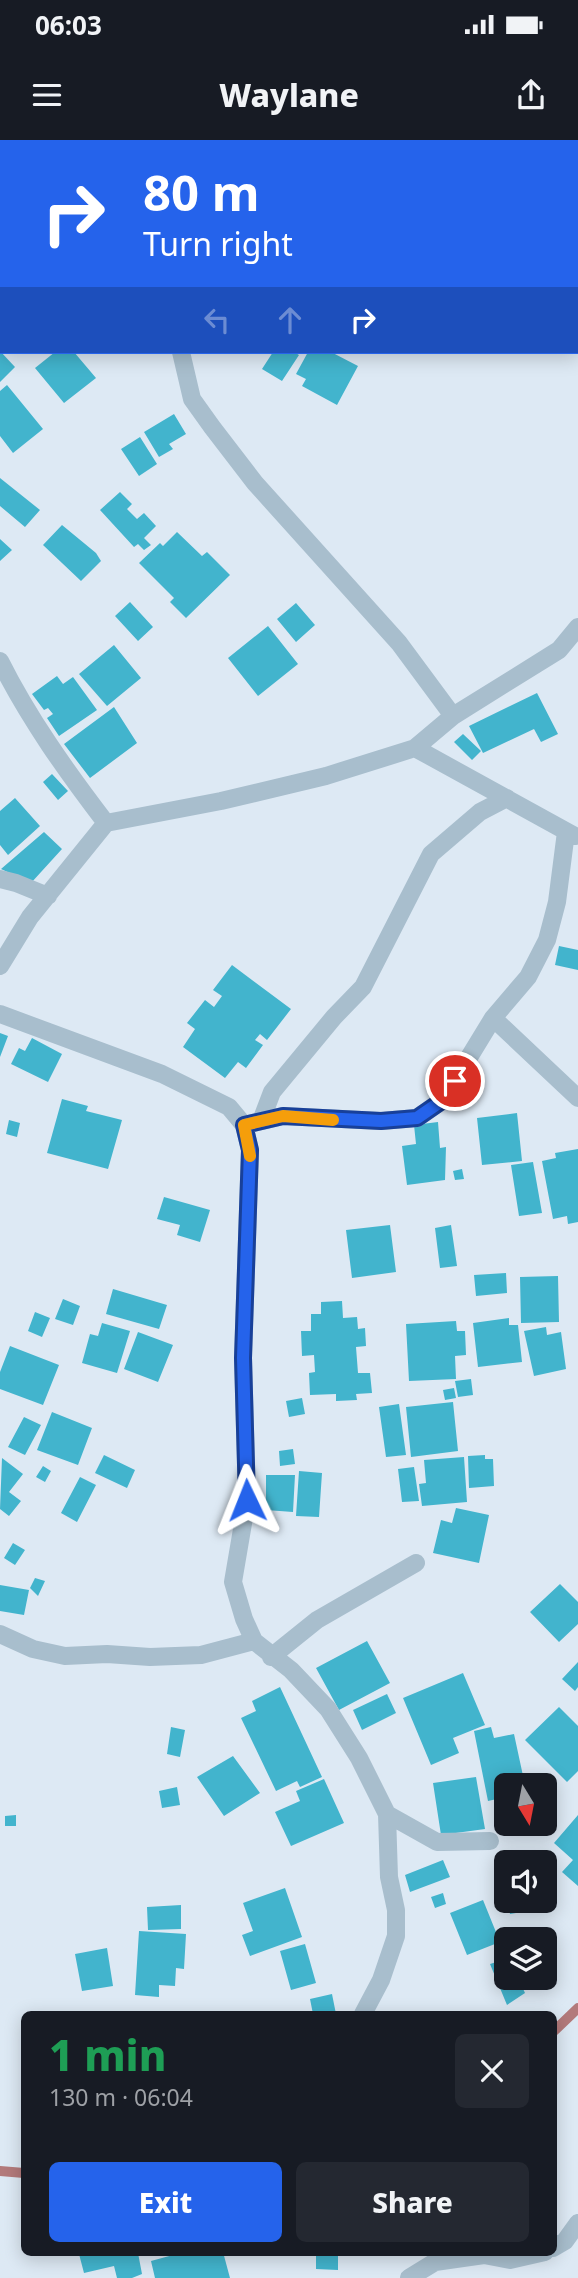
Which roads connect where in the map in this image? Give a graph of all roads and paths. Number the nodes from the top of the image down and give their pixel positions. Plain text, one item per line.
1 (181, 354) edge
2 (578, 627) edge
3 (0, 661) edge
4 (453, 716) junction
5 (415, 748) junction
6 (507, 798) junction
7 (107, 823) junction
8 (572, 835) edge
9 (0, 879) edge
10 (48, 896) junction
11 (0, 966) edge
12 (0, 1014) edge
13 (493, 1018) junction
14 (578, 1098) edge
15 (253, 1123) junction
16 (416, 1563) dead end
17 (0, 1634) edge
18 (254, 1641) junction
19 (271, 1657) junction
20 (387, 1814) junction
21 (490, 1841) dead end
22 (365, 2011) edge
23 (578, 2223) edge
24 (557, 2246) edge
25 (477, 2256) edge
26 (489, 2256) edge
27 (528, 2256) edge
28 (409, 2278) edge

1 - 4 street
2 - 4 street
3 - 7 street
4 - 5 street
5 - 6 street
5 - 7 street
6 - 8 street
6 - 15 street
7 - 10 street
8 - 13 street
9 - 10 street
10 - 11 street
12 - 15 street
13 - 14 street
13 - 15 street
15 - 18 street
16 - 19 street
17 - 18 street
18 - 19 street
19 - 20 street
20 - 21 street
20 - 22 street
23 - 24 street
25 - 28 street
26 - 27 street

